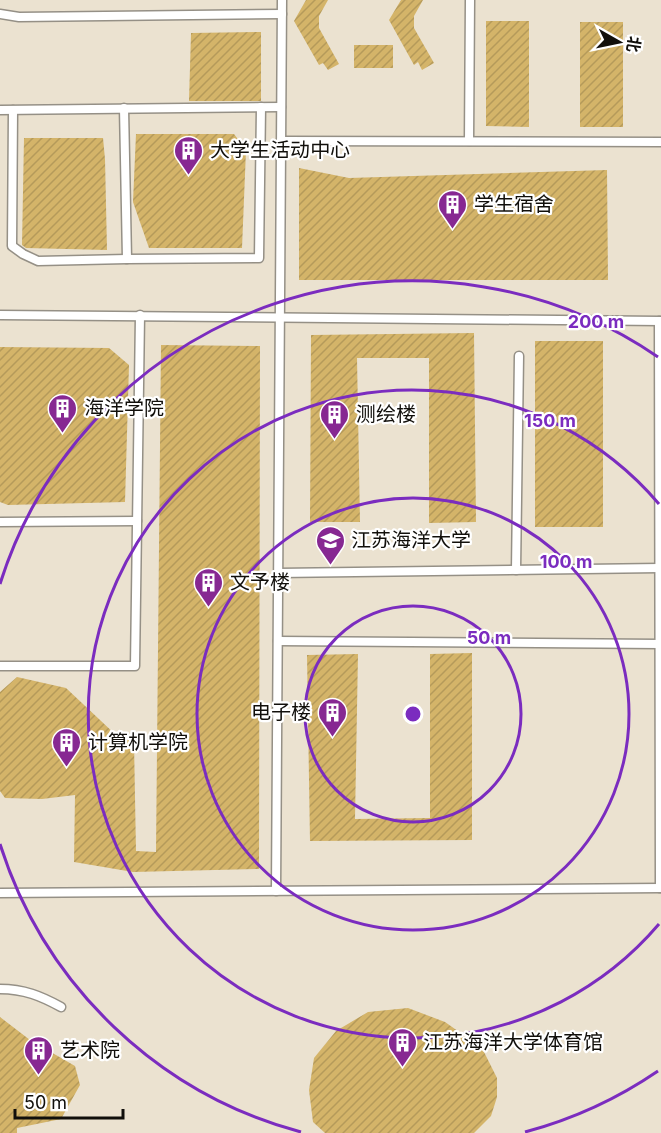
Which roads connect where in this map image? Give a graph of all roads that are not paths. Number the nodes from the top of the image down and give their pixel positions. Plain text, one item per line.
1 (282, 0) edge
2 (470, 0) edge
3 (0, 14) edge
4 (282, 14) junction
5 (261, 107) junction
6 (281, 107) junction
7 (124, 108) junction
8 (0, 110) edge
9 (13, 110) junction
10 (281, 141) junction
11 (469, 141) junction
12 (661, 142) edge
13 (127, 259) junction
14 (0, 315) edge
15 (140, 315) junction
16 (280, 317) junction
17 (660, 321) edge
18 (519, 356) dead end
19 (137, 521) junction
20 (0, 522) edge
21 (660, 568) edge
22 (516, 570) junction
23 (278, 573) junction
24 (278, 641) junction
25 (660, 644) edge
26 (0, 666) edge
27 (661, 888) edge
28 (276, 891) junction
29 (0, 893) edge
30 (0, 989) edge
31 (61, 1007) dead end

1 - 4 lane
2 - 11 lane
3 - 4 lane
4 - 6 lane
5 - 6 lane
5 - 7 lane
5 - 13 lane
6 - 10 lane
7 - 9 lane
7 - 13 lane
8 - 9 lane
9 - 13 lane
10 - 11 lane
10 - 16 lane
11 - 12 lane
14 - 15 lane
15 - 16 lane
15 - 19 lane
16 - 17 lane
16 - 23 lane
17 - 21 lane
18 - 22 lane
19 - 20 lane
19 - 26 lane
21 - 22 lane
21 - 25 lane
22 - 23 lane
23 - 24 lane
24 - 25 lane
24 - 28 lane
25 - 27 lane
27 - 28 lane
28 - 29 lane
30 - 31 lane

